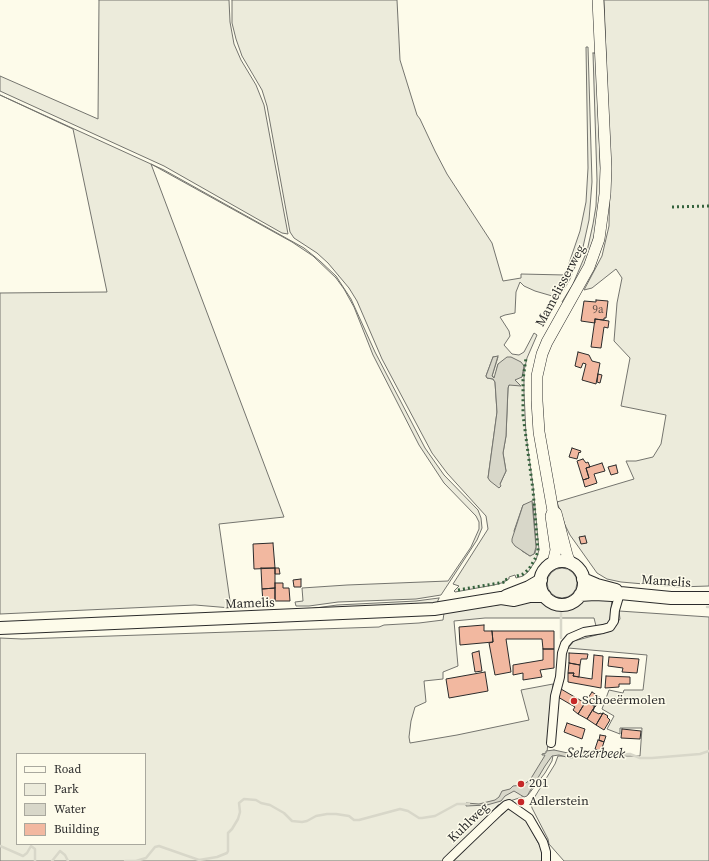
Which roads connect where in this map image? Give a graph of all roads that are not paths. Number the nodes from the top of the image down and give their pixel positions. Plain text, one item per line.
1 (598, 0) edge
2 (553, 511) junction
3 (570, 562) junction
4 (553, 563) junction
5 (583, 578) junction
6 (541, 580) junction
7 (620, 593) junction
8 (580, 595) junction
9 (545, 596) junction
10 (501, 598) junction
11 (709, 598) edge
12 (0, 628) edge
13 (551, 743) dead end
14 (447, 861) edge
15 (546, 861) edge

1 - 2 street, Mamelisserweg
2 - 3 street, Mamelisserweg
2 - 4 street, Mamelisserweg
3 - 4 main road
3 - 5 main road
4 - 6 main road
5 - 7 main road, Mamelis
5 - 8 main road
6 - 9 main road
6 - 10 main road, Mamelis
7 - 8 main road, Mamelis
7 - 11 main road, Mamelis
7 - 13 street
8 - 9 main road
9 - 10 main road, Mamelis
10 - 12 main road, Mamelis
14 - 15 street, Kuhlweg

